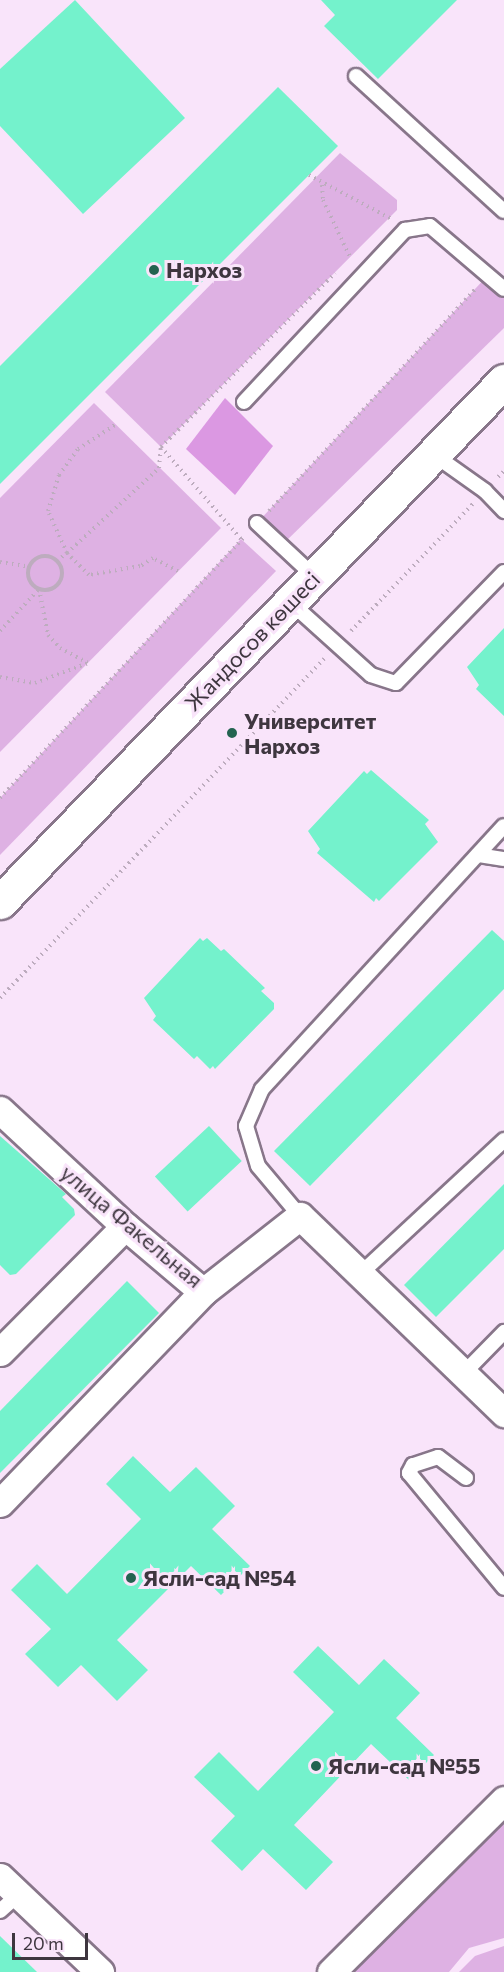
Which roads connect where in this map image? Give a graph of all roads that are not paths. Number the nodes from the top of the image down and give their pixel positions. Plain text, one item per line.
1 (356, 76) dead end
2 (504, 211) edge
3 (504, 289) edge
4 (504, 381) edge
5 (244, 402) dead end
6 (433, 454) junction
7 (504, 511) edge
8 (257, 523) dead end
9 (504, 572) edge
10 (315, 577) junction
11 (290, 602) junction
12 (504, 826) edge
13 (478, 855) junction
14 (504, 859) edge
15 (0, 902) edge
16 (0, 1110) edge
17 (504, 1140) edge
18 (300, 1216) junction
19 (125, 1226) junction
20 (360, 1274) junction
21 (203, 1292) junction
22 (504, 1332) edge
23 (0, 1352) edge
24 (463, 1374) junction
25 (504, 1413) edge
26 (466, 1478) dead end
27 (0, 1503) edge
28 (504, 1588) edge
29 (504, 1800) edge
30 (6, 1894) edge
31 (100, 1972) edge
32 (331, 1972) edge

1 - 2 lane
3 - 5 lane
4 - 6 main road, Жандосов көшесі
6 - 7 lane
6 - 10 main road, Жандосов көшесі
8 - 10 lane
9 - 11 lane
10 - 11 main road, Жандосов көшесі
11 - 15 main road, Жандосов көшесі
12 - 13 lane
13 - 14 lane
13 - 18 lane
16 - 19 street, улица Факельная
17 - 20 lane
18 - 20 street
18 - 21 street, улица Факельная
19 - 21 street, улица Факельная
19 - 23 street
20 - 24 street
21 - 27 street
22 - 24 lane
24 - 25 street
26 - 28 lane
29 - 32 street
30 - 31 street

